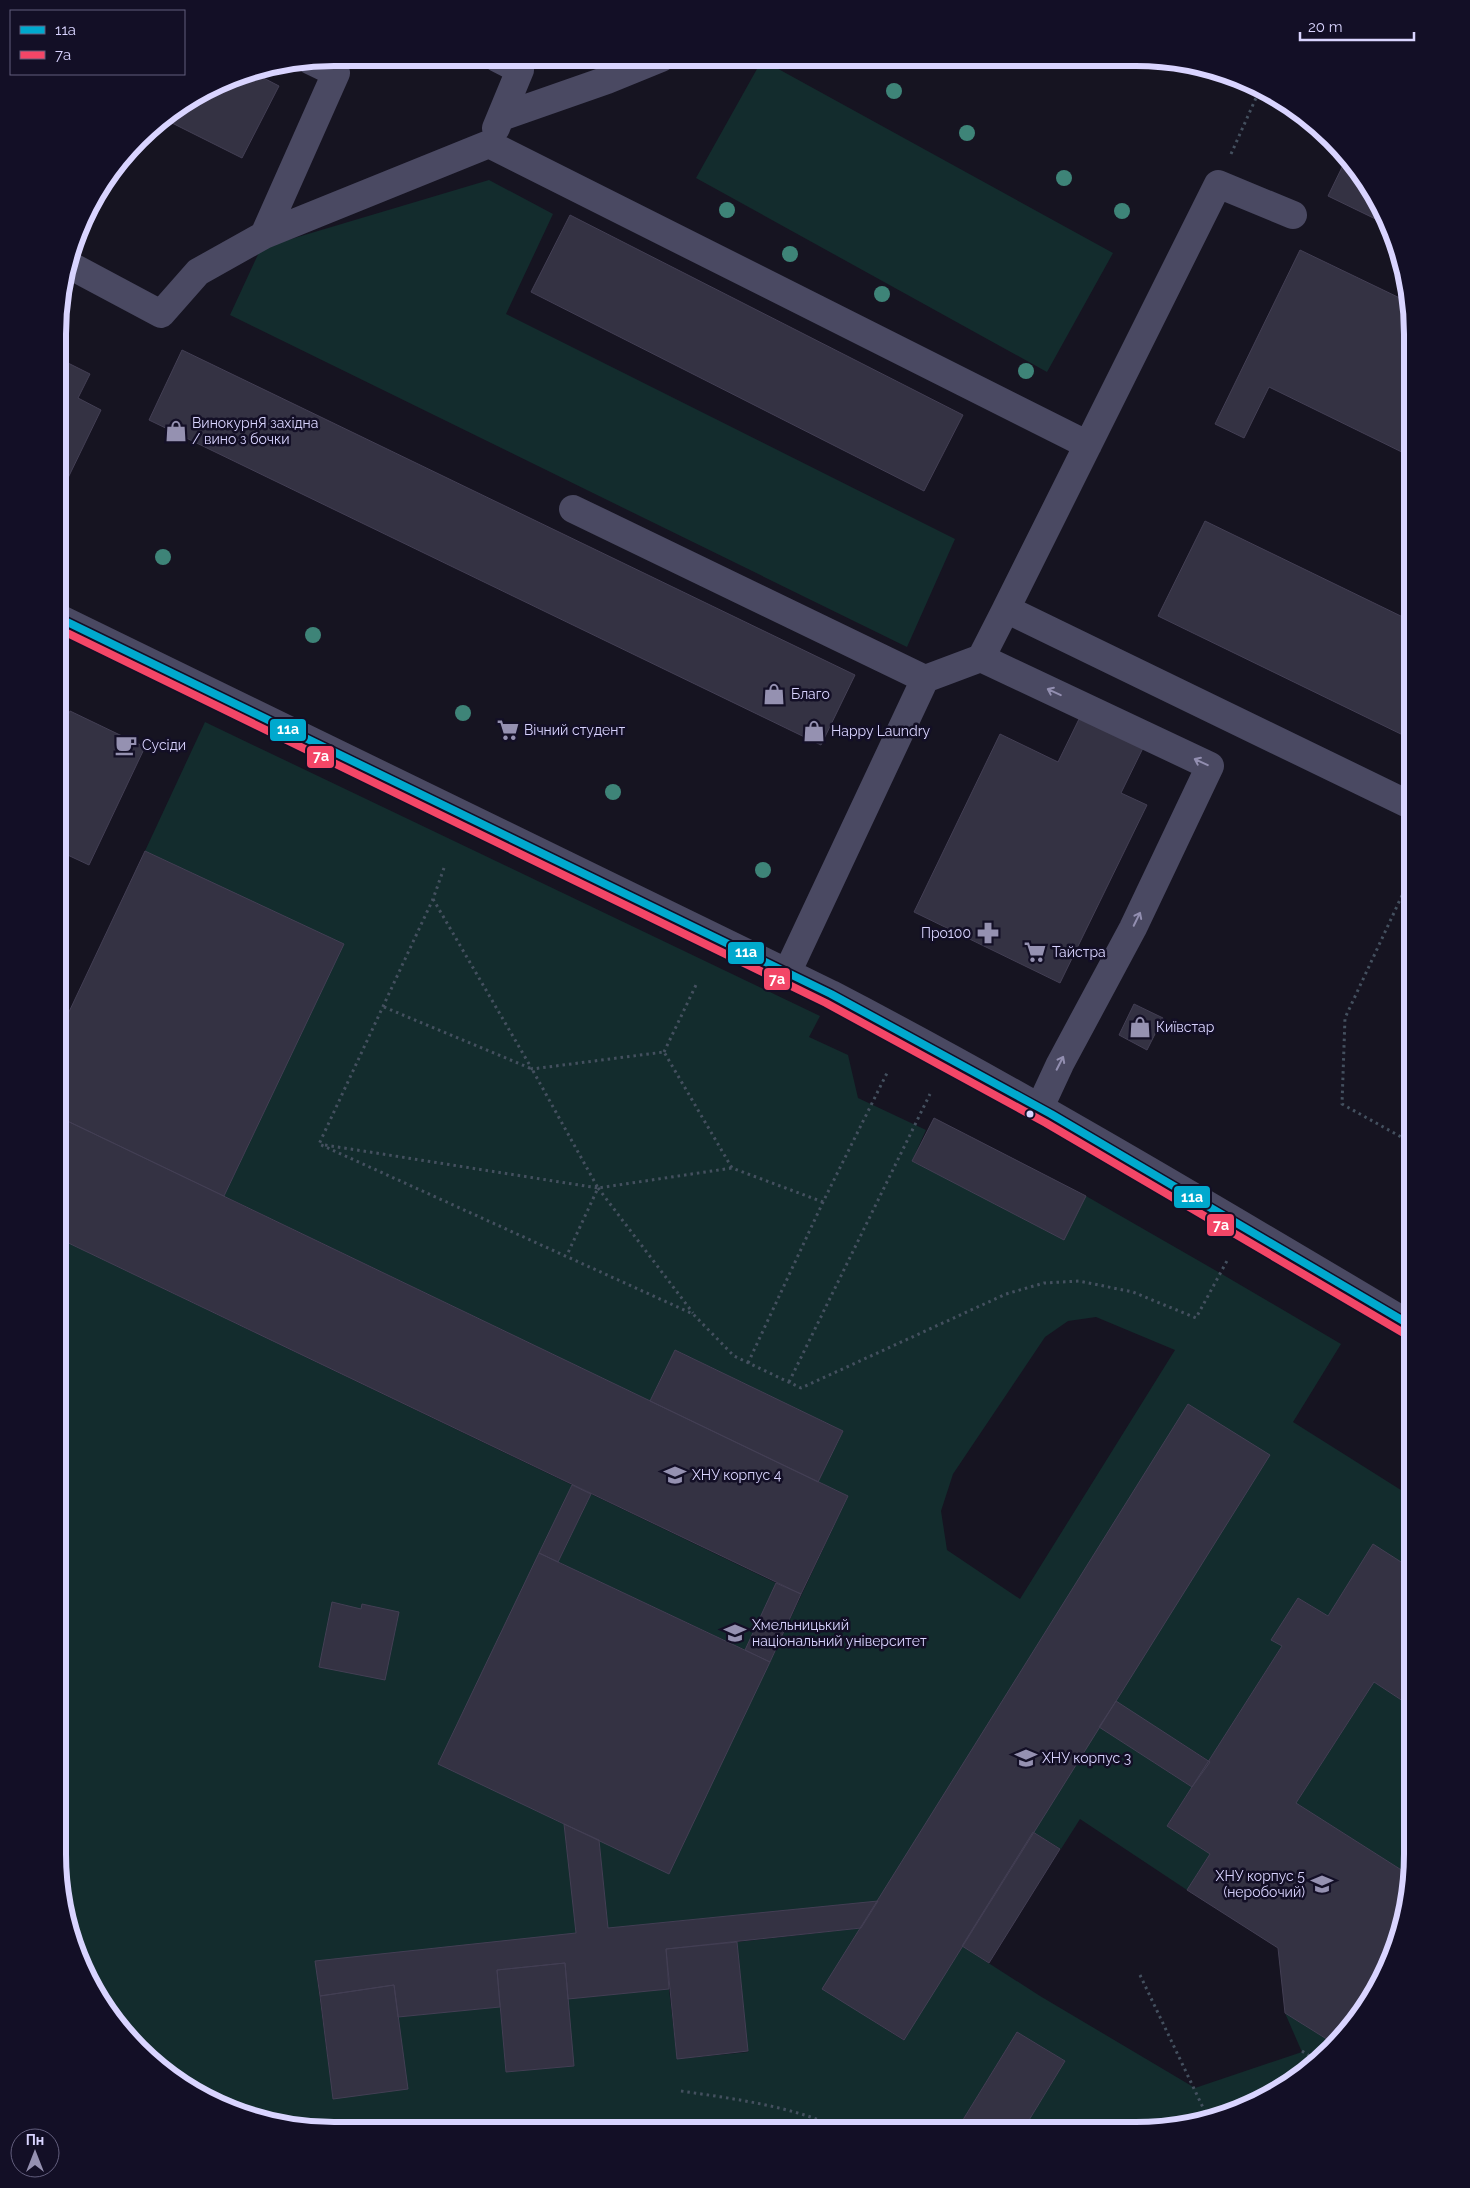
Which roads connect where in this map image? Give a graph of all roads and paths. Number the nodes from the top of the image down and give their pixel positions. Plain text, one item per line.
1 (341, 66) edge
2 (512, 66) edge
3 (641, 66) edge
4 (1257, 95) edge
5 (501, 117) junction
6 (489, 144) junction
7 (1218, 184) junction
8 (1293, 215) dead end
9 (264, 235) junction
10 (74, 268) edge
11 (1088, 445) junction
12 (573, 510) dead end
13 (1006, 609) junction
14 (66, 621) edge
15 (981, 658) junction
16 (925, 679) junction
17 (1404, 802) edge
18 (444, 868) dead end
19 (1404, 891) edge
20 (433, 899) junction
21 (787, 973) junction
22 (696, 985) dead end
23 (384, 1007) junction
24 (664, 1052) junction
25 (532, 1069) junction
26 (888, 1073) dead end
27 (930, 1094) dead end
28 (1040, 1107) junction
29 (1404, 1139) edge
30 (319, 1144) junction
31 (732, 1168) junction
32 (598, 1188) junction
33 (823, 1202) junction
34 (567, 1255) junction
35 (1228, 1259) dead end
36 (694, 1314) junction
37 (1404, 1321) edge
38 (748, 1363) junction
39 (789, 1382) junction
40 (1140, 1975) dead end
41 (1302, 2052) dead end
42 (1310, 2057) edge
43 (681, 2091) dead end
44 (1206, 2113) edge
45 (825, 2122) edge

1 - 9 street
2 - 5 street
3 - 5 street
4 - 7 path
5 - 6 street
6 - 9 street
6 - 11 street
7 - 8 street
7 - 11 street
9 - 10 street
11 - 13 street
12 - 16 street
13 - 15 street
13 - 17 street
14 - 21 street
15 - 16 street
28 -> 15 street
16 - 21 street
18 - 20 path
19 - 29 path
20 - 23 path
20 - 25 path
21 - 28 street
22 - 24 path
23 - 25 path
23 - 30 path
24 - 25 path
24 - 31 path
25 - 32 path
26 - 33 path
27 - 39 path
28 - 37 street
30 - 32 path
30 - 34 path
31 - 32 path
31 - 33 path
32 - 34 path
32 - 36 path
33 - 38 path
34 - 36 path
35 - 39 path
36 - 38 path
38 - 39 path
40 - 44 path
41 - 42 path
43 - 45 path

